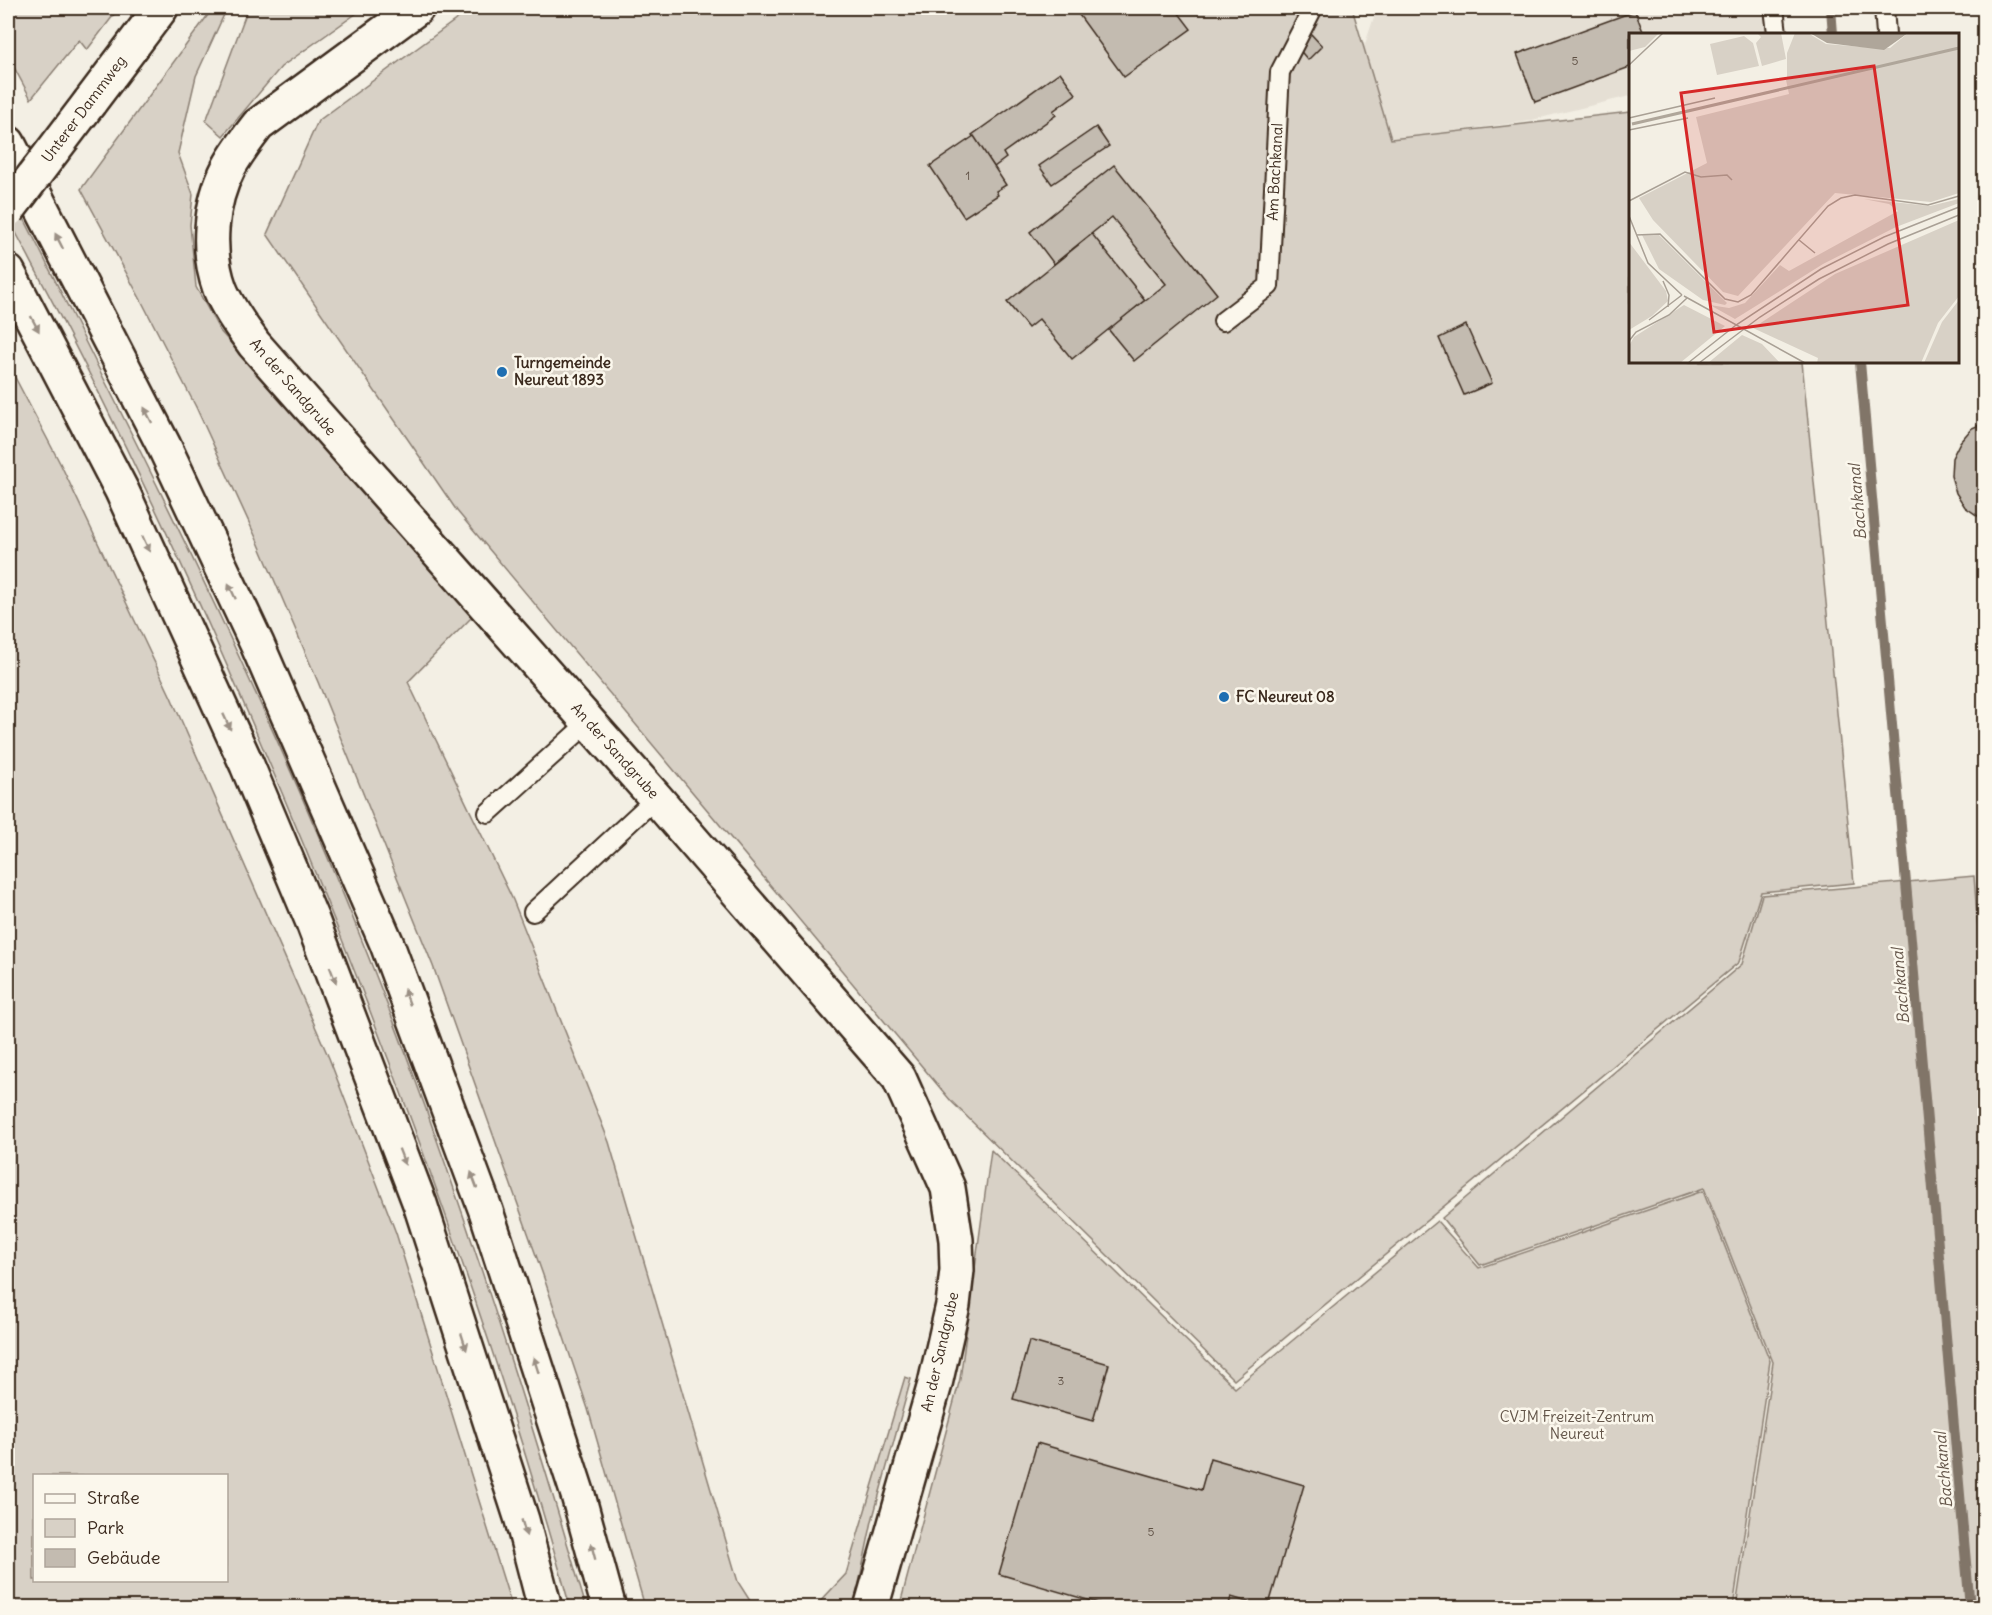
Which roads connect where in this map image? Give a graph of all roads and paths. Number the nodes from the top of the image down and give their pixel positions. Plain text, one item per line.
1 (161, 8) edge
2 (417, 8) edge
3 (1313, 8) edge
4 (1774, 8) edge
5 (1884, 8) edge
6 (1776, 33) edge
7 (1886, 33) edge
8 (8, 143) edge
9 (8, 210) edge
10 (8, 272) edge
11 (1223, 321) dead end
12 (589, 722) junction
13 (656, 798) junction
14 (488, 813) dead end
15 (532, 912) dead end
16 (545, 1608) edge
17 (609, 1608) edge
18 (872, 1608) edge

1 - 9 main road, Unterer Dammweg, bridge
2 - 12 main road, An der Sandgrube
3 - 11 lane, Am Bachkanal
4 - 6 lane
5 - 7 lane
17 -> 8 main road
10 -> 16 main road
12 - 13 main road, An der Sandgrube
12 - 14 lane
13 - 15 lane
13 - 18 main road, An der Sandgrube

